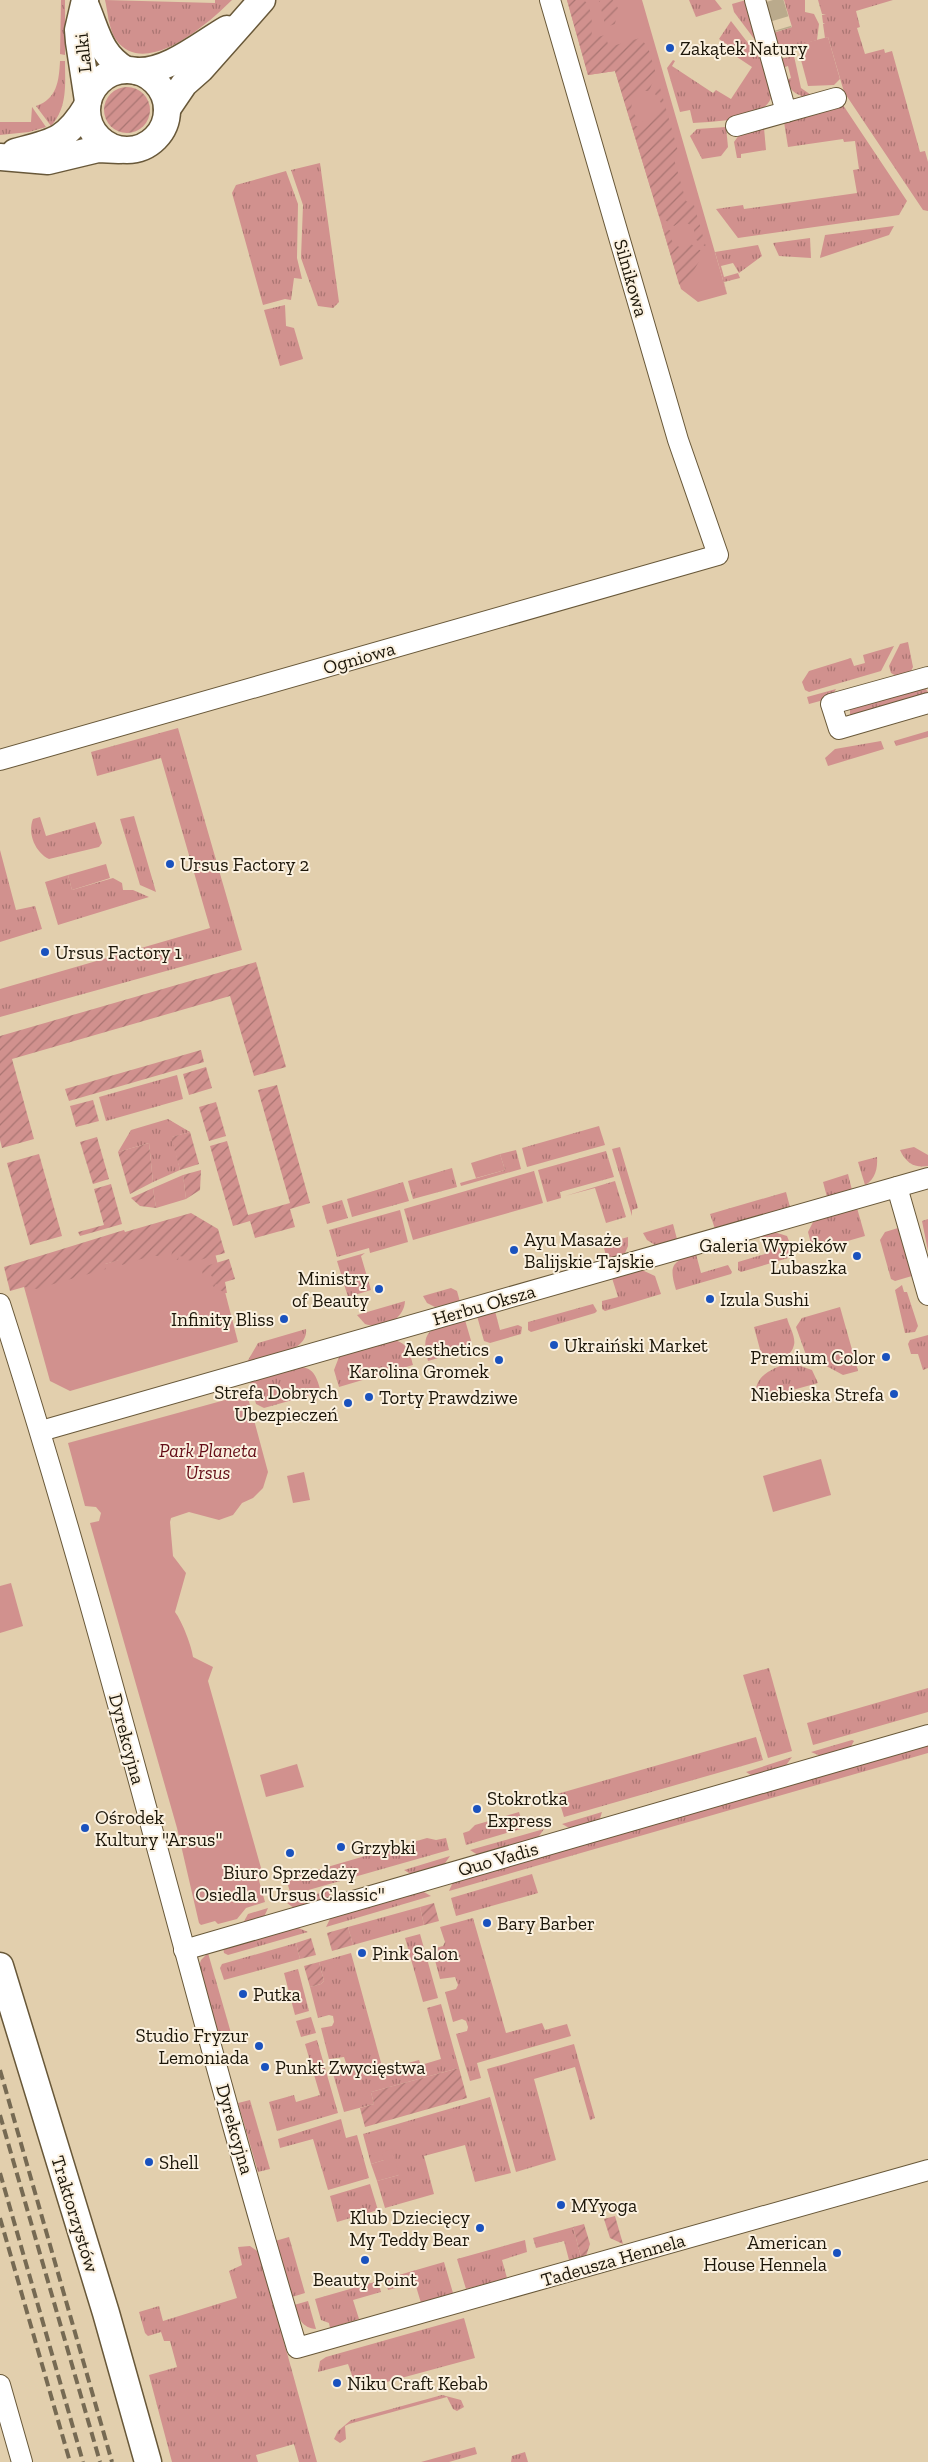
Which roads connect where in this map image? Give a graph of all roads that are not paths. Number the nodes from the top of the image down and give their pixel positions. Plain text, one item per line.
1 (262, 0) edge
2 (550, 0) edge
3 (755, 0) edge
4 (85, 2) edge
5 (243, 19) junction
6 (131, 70) junction
7 (836, 98) dead end
8 (88, 104) junction
9 (168, 109) junction
10 (786, 112) junction
11 (736, 126) dead end
12 (118, 150) junction
13 (0, 156) edge
14 (718, 555) joint
15 (928, 676) edge
16 (928, 703) edge
17 (0, 760) edge
18 (928, 1178) edge
19 (897, 1187) junction
20 (928, 1295) edge
21 (0, 1304) edge
22 (41, 1431) junction
23 (928, 1736) edge
24 (184, 1950) junction
25 (0, 1966) edge
26 (928, 2170) edge
27 (297, 2348) joint
28 (0, 2385) edge
29 (22, 2462) edge
30 (148, 2462) edge

1 - 5 street
2 - 14 street, Silnikowa
3 - 10 street
4 - 6 street, Lalki
4 - 8 street, Lalki
5 - 6 street
5 - 9 street
6 - 8 street
6 - 9 street
7 - 10 street
8 - 12 street
8 - 13 street
9 - 12 street
10 - 11 street
12 - 13 street
14 - 17 street, Ogniowa
15 - 16 street
18 - 19 street, Herbu Oksza
19 - 20 street
19 - 22 street, Herbu Oksza
21 - 22 street, Dyrekcyjna
22 - 24 street, Dyrekcyjna
23 - 24 street, Quo Vadis
24 - 27 street, Dyrekcyjna
25 - 30 street, Traktorzystów
26 - 27 street, Tadeusza Hennela
28 - 29 street

